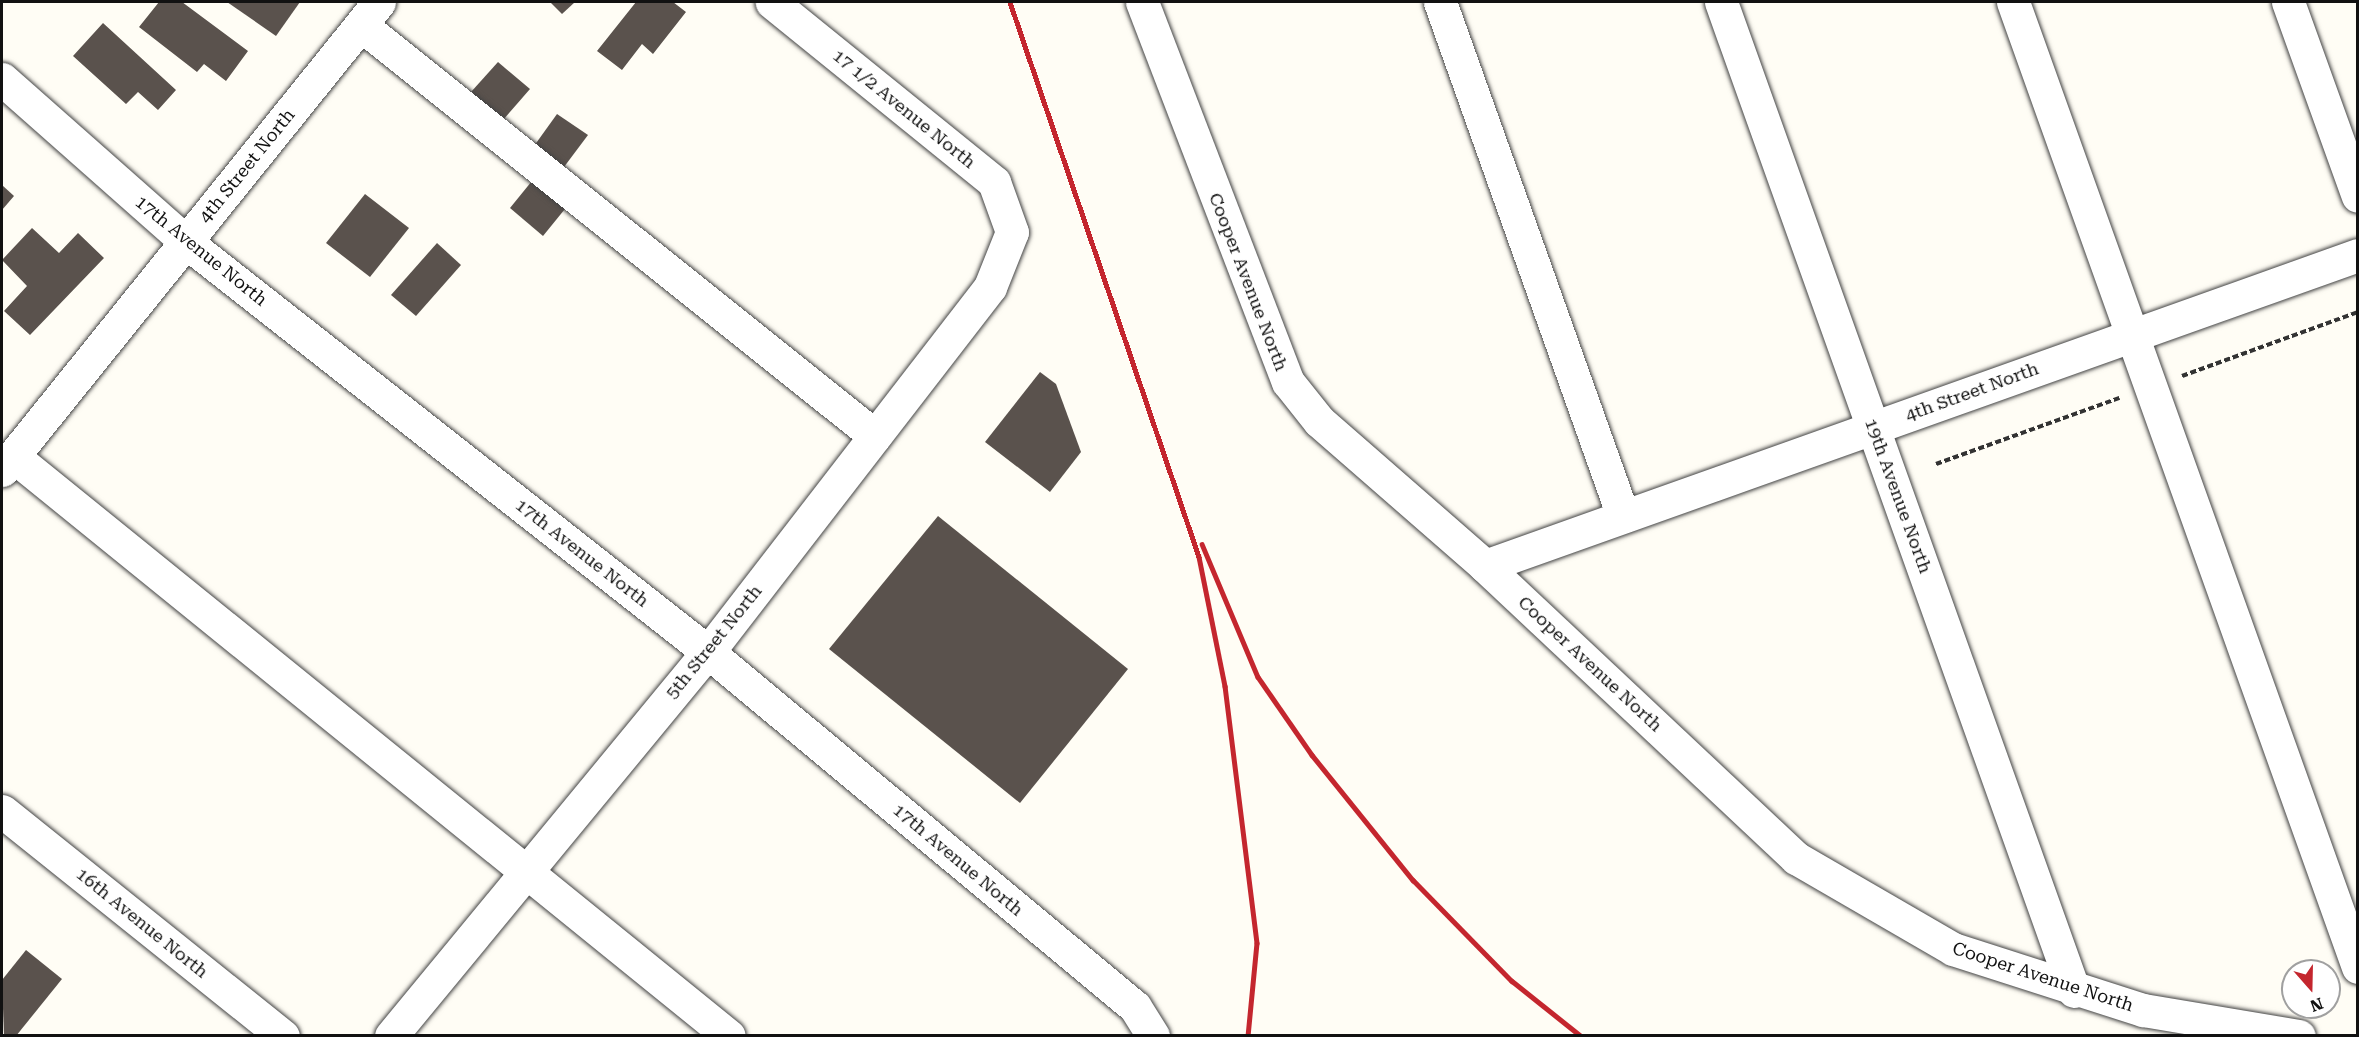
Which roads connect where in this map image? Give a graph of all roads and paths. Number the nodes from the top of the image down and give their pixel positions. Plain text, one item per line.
1 (772, 2) edge
2 (1142, 2) edge
3 (1440, 2) edge
4 (1721, 2) edge
5 (2013, 2) edge
6 (2288, 2) edge
7 (370, 13) edge
8 (2, 79) edge
9 (2358, 196) edge
10 (1012, 232) joint
11 (186, 242) junction
12 (2358, 255) edge
13 (2132, 335) junction
14 (1873, 427) junction
15 (875, 436) junction
16 (7, 463) edge
17 (1623, 516) junction
18 (1485, 566) junction
19 (708, 652) junction
20 (2, 811) edge
21 (524, 874) junction
22 (2358, 967) edge
23 (2074, 991) junction
24 (283, 1035) edge
25 (390, 1035) edge
26 (729, 1035) edge
27 (1153, 1035) edge
28 (2299, 1035) edge

1 - 10 street, 17 1/2 Avenue North
2 - 18 street, Cooper Avenue North
3 - 17 street
4 - 14 street, 19th Avenue North
5 - 13 street
6 - 9 street
7 - 11 street, 4th Street North
7 - 15 street
8 - 11 street, 17th Avenue North
10 - 15 street, 5th Street North
11 - 16 street, 4th Street North
11 - 19 street, 17th Avenue North
12 - 13 street, 4th Street North
13 - 14 street, 4th Street North
13 - 22 street
14 - 17 street, 4th Street North
14 - 23 street, 19th Avenue North
15 - 19 street, 5th Street North
16 - 21 street
17 - 18 street, 4th Street North
18 - 23 street, Cooper Avenue North
19 - 21 street, 5th Street North
19 - 27 street, 17th Avenue North
20 - 24 street, 16th Avenue North
21 - 25 street, 5th Street North
21 - 26 street
23 - 28 street, Cooper Avenue North

